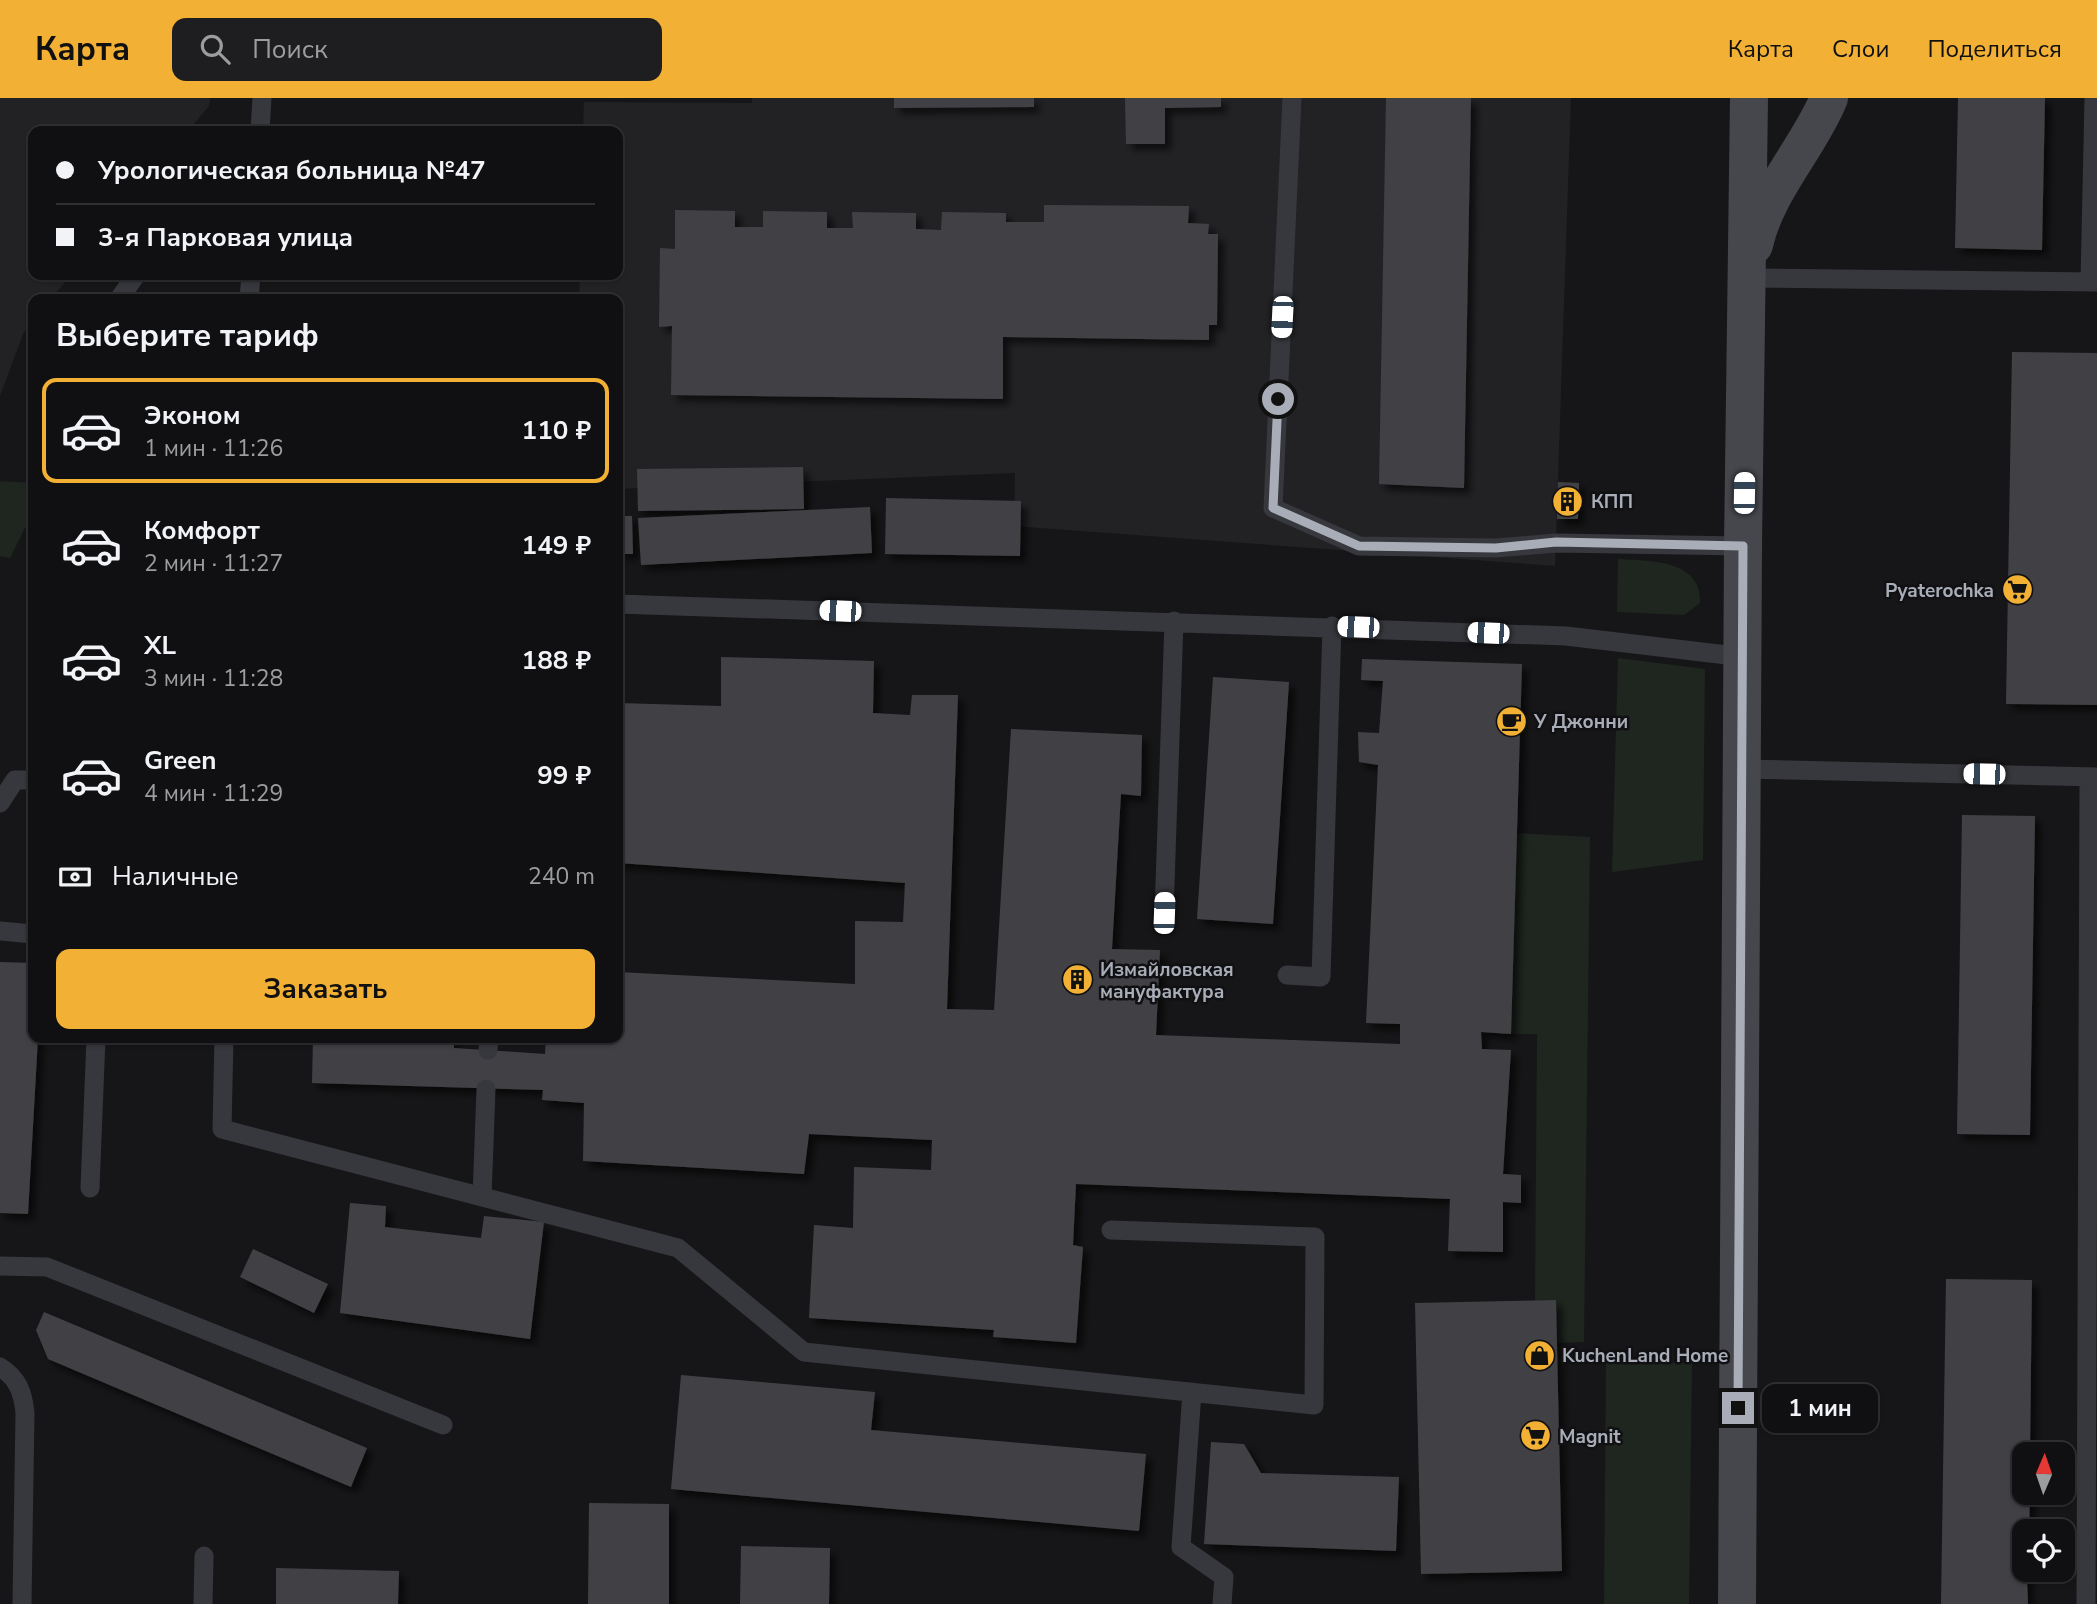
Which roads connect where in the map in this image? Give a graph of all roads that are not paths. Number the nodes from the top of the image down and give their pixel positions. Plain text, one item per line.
1 (262, 98) edge
2 (1292, 98) edge
3 (1749, 98) edge
4 (1829, 98) edge
5 (2094, 98) edge
6 (260, 126) edge
7 (1748, 276) junction
8 (2094, 282) edge
9 (1743, 546) junction
10 (623, 604) edge
11 (1174, 621) junction
12 (1332, 626) junction
13 (1744, 657) junction
14 (1742, 769) junction
15 (2093, 777) edge
16 (28, 780) edge
17 (0, 803) edge
18 (1164, 913) dead end
19 (0, 931) edge
20 (28, 934) edge
21 (1287, 975) dead end
22 (96, 1043) edge
23 (224, 1043) edge
24 (486, 1089) dead end
25 (90, 1188) dead end
26 (482, 1197) junction
27 (1111, 1230) dead end
28 (0, 1266) edge
29 (0, 1367) edge
30 (1192, 1392) junction
31 (443, 1425) dead end
32 (204, 1556) dead end
33 (22, 1604) edge
34 (204, 1604) edge
35 (1222, 1604) edge
36 (1737, 1604) edge
37 (2085, 1604) edge

1 - 6 lane
2 - 9 lane
3 - 7 street
4 - 7 street
5 - 8 lane
7 - 8 lane
7 - 9 street
9 - 13 street
10 - 11 lane
11 - 12 lane
11 - 18 lane
12 - 13 lane
12 - 21 lane
13 - 14 street
14 - 15 lane
14 - 36 street
15 - 37 lane
16 - 17 lane
19 - 20 lane
22 - 25 lane
23 - 26 lane
24 - 26 lane
26 - 30 lane
27 - 30 lane
28 - 31 lane
29 - 33 lane
30 - 35 lane
32 - 34 lane

